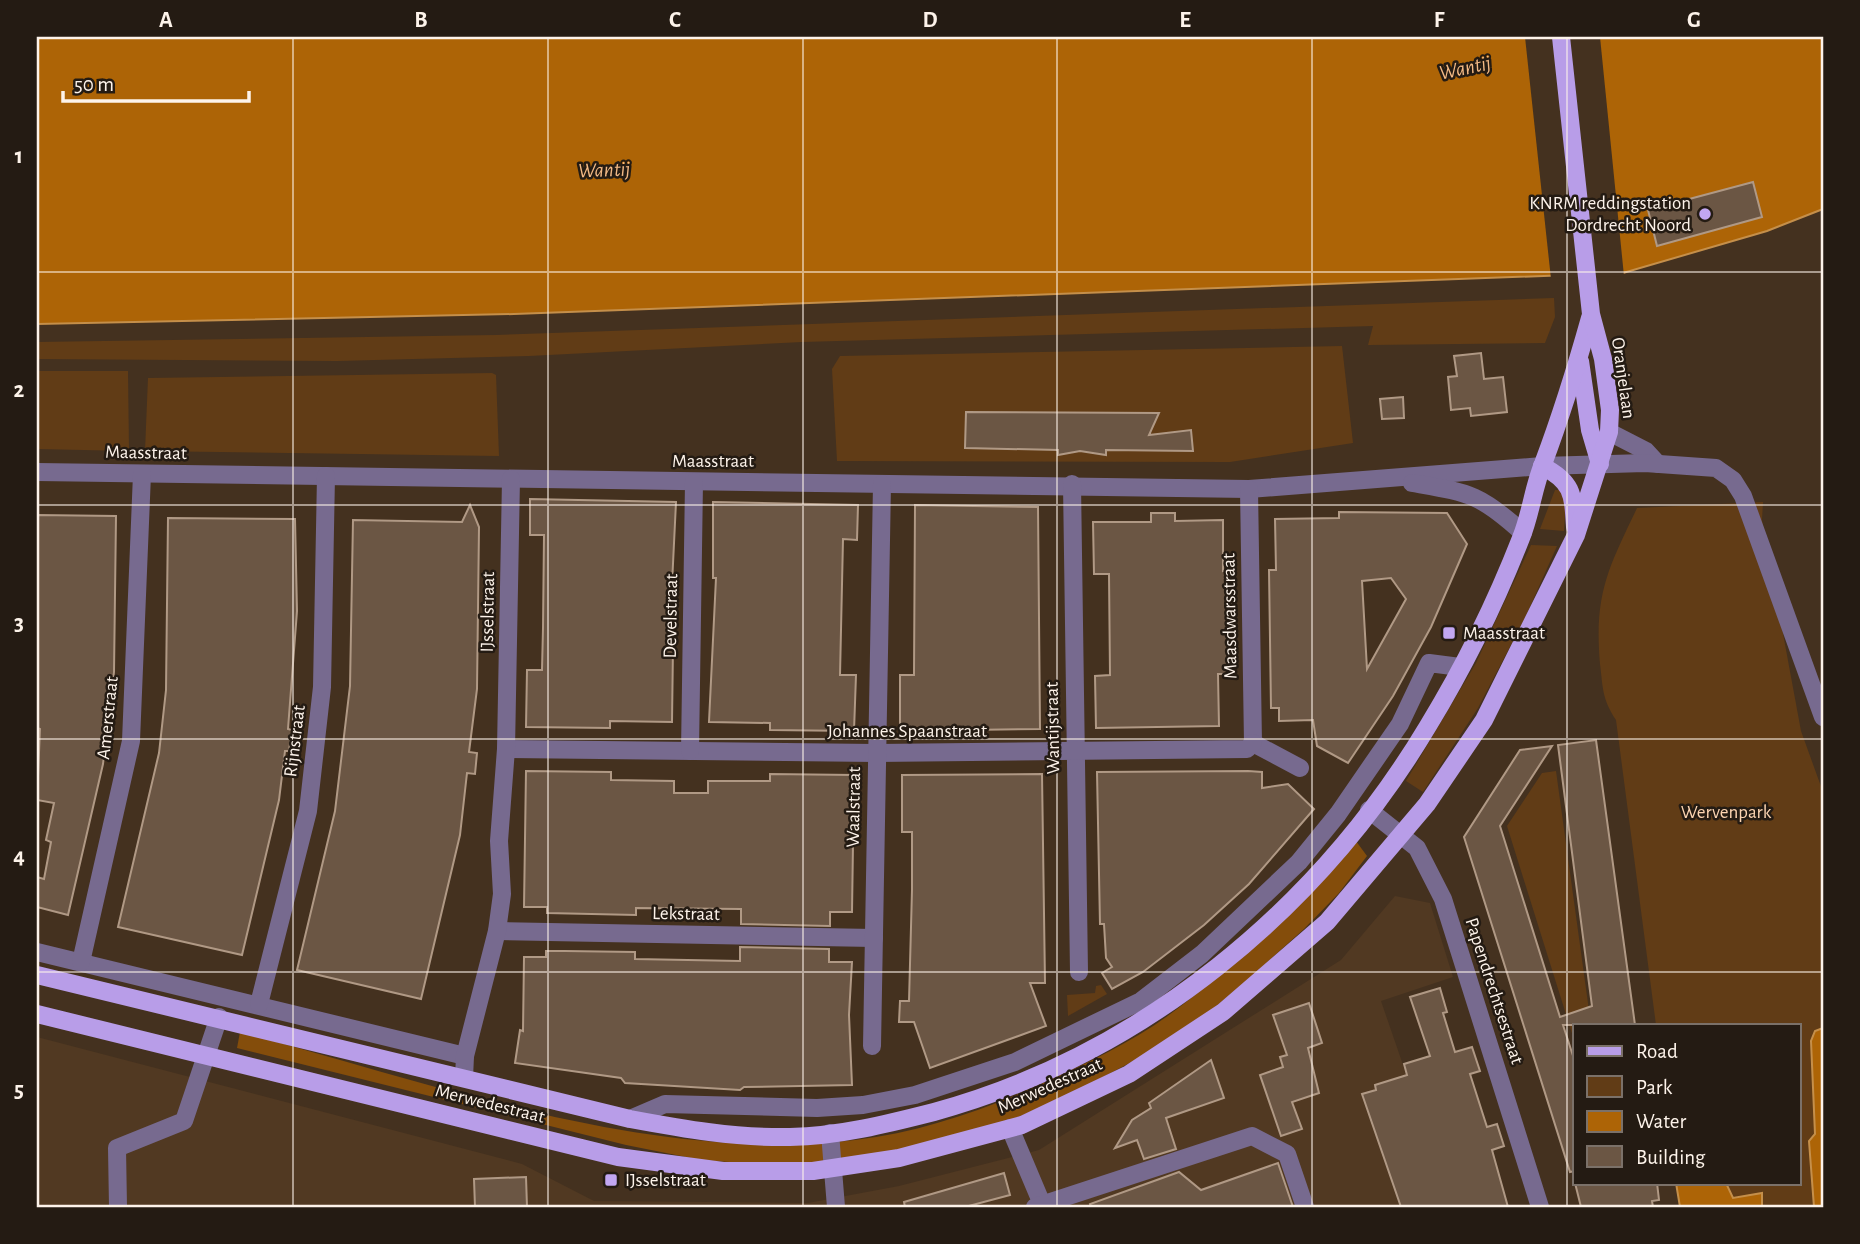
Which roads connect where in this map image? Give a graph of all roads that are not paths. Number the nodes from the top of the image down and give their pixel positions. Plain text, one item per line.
1 (1561, 37) edge
2 (1591, 314) junction
3 (1579, 356) junction
4 (1609, 432) junction
5 (1600, 464) junction
6 (1658, 464) junction
7 (1542, 466) junction
8 (37, 472) edge
9 (142, 474) junction
10 (326, 476) junction
11 (511, 479) junction
12 (1388, 479) junction
13 (694, 482) junction
14 (882, 484) junction
15 (1072, 484) junction
16 (1249, 489) junction
17 (1523, 533) junction
18 (1576, 535) junction
19 (1460, 667) junction
20 (1823, 717) edge
21 (1254, 743) junction
22 (506, 749) junction
23 (690, 751) junction
24 (1074, 752) junction
25 (876, 753) junction
26 (1300, 768) dead end
27 (1370, 810) junction
28 (1402, 835) junction
29 (497, 931) junction
30 (874, 938) junction
31 (37, 952) edge
32 (81, 962) junction
33 (1079, 972) dead end
34 (37, 975) edge
35 (259, 1004) junction
36 (37, 1014) edge
37 (219, 1017) junction
38 (872, 1046) dead end
39 (207, 1054) junction
40 (466, 1056) junction
41 (464, 1078) junction
42 (631, 1119) junction
43 (1010, 1128) junction
44 (831, 1133) junction
45 (832, 1168) junction
46 (834, 1199) edge
47 (1038, 1206) edge
48 (118, 1207) edge
49 (1305, 1207) edge
50 (1540, 1207) edge

1 - 2 main road
2 - 3 main road, Oranjelaan
2 - 4 main road, Oranjelaan
3 - 5 main road, Oranjelaan
3 - 7 main road, Oranjelaan
4 - 5 main road, Oranjelaan
4 - 6 street
5 - 6 street, Maasstraat
5 - 7 street, Maasstraat
5 - 18 main road, Merwedestraat
6 - 20 street, Maasstraat
7 - 12 street, Maasstraat
7 - 17 main road, Merwedestraat
7 - 18 main road
8 - 9 street, Maasstraat
9 - 10 street, Maasstraat
9 - 32 street, Amerstraat
10 - 11 street, Maasstraat
10 - 35 street, Rijnstraat
11 - 13 street, Maasstraat
11 - 22 street, IJsselstraat
12 - 16 street, Maasstraat
12 - 17 street, Maasstraat
13 - 14 street, Maasstraat
13 - 23 street, Develstraat
14 - 15 street, Maasstraat
14 - 25 street, Waalstraat
15 - 16 street, Maasstraat
15 - 24 street, Wantijstraat
16 - 21 street, Maasdwarsstraat
17 - 19 main road, Merwedestraat
18 - 28 main road, Merwedestraat
19 - 27 main road, Merwedestraat
19 - 42 street, Merwedestraat
21 - 24 street, Johannes Spaanstraat
21 - 26 street
22 - 23 street, Johannes Spaanstraat
22 - 29 street, IJsselstraat
23 - 25 street, Johannes Spaanstraat
24 - 25 street, Johannes Spaanstraat
24 - 33 street, Wantijstraat
25 - 30 street, Waalstraat
27 - 28 street, Papendrechtsestraat
27 - 44 main road, Merwedestraat
28 - 43 main road, Merwedestraat
28 - 50 street, Papendrechtsestraat
29 - 30 street, Lekstraat
29 - 40 street, IJsselstraat
30 - 38 street, Waalstraat
31 - 32 street
32 - 35 street
34 - 37 main road, Merwedestraat
35 - 40 street
36 - 39 main road, Merwedestraat
37 - 39 street
37 - 41 main road, Merwedestraat
39 - 45 main road, Merwedestraat
39 - 48 street
40 - 41 street, IJsselstraat
41 - 42 main road, Merwedestraat
42 - 44 main road, Merwedestraat
43 - 45 main road, Merwedestraat
43 - 47 street
44 - 45 street
45 - 46 street
47 - 49 street

